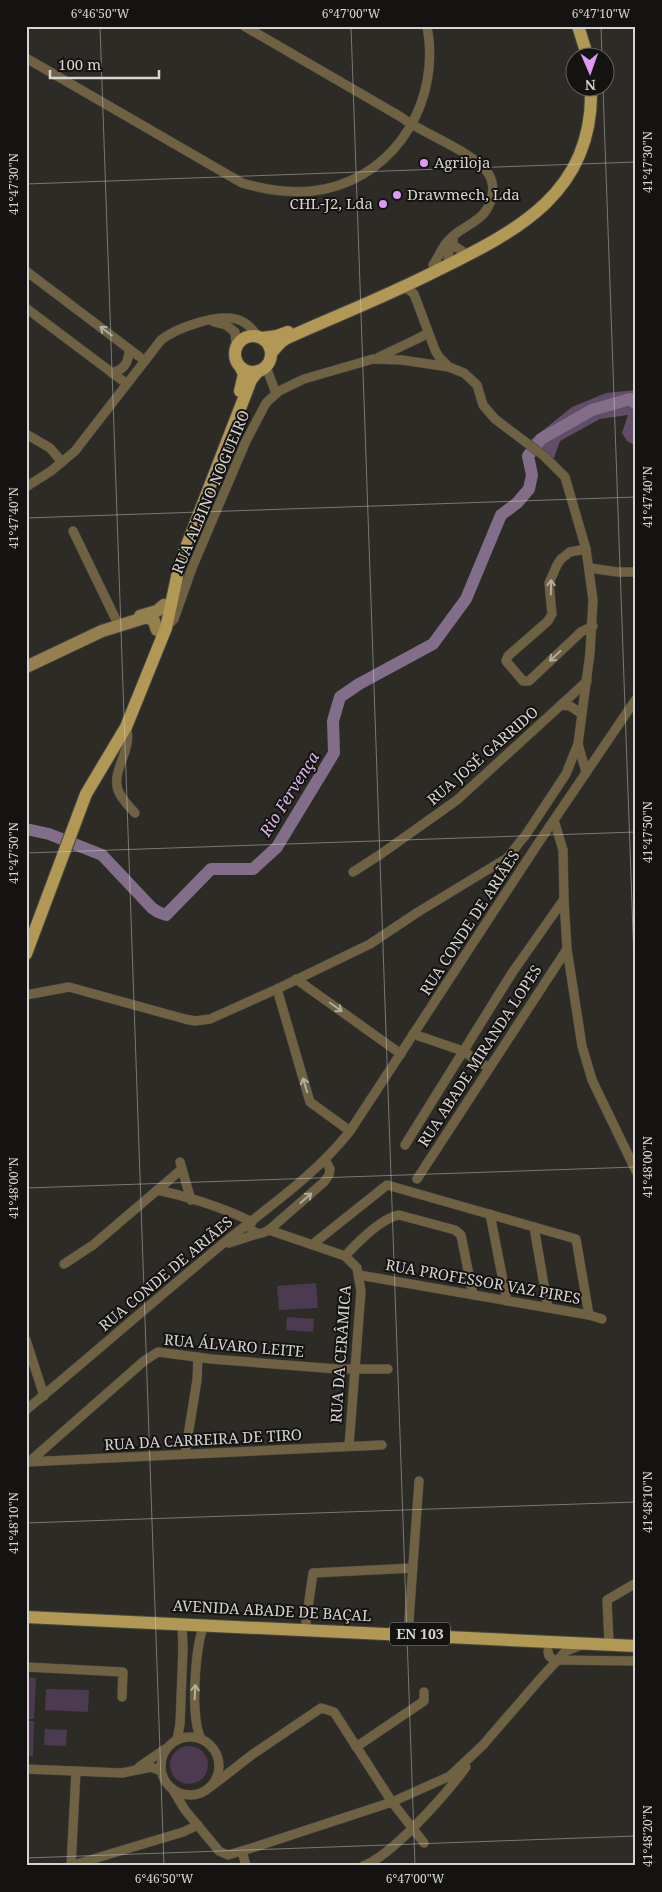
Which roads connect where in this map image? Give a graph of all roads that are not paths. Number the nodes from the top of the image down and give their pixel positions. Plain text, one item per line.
1 (244, 26) edge
2 (427, 26) edge
3 (573, 26) edge
4 (578, 26) edge
5 (580, 48) edge
6 (585, 48) edge
7 (26, 58) edge
8 (586, 98) edge
9 (590, 98) edge
10 (412, 125) junction
11 (454, 236) junction
12 (462, 251) junction
13 (448, 258) junction
14 (433, 265) junction
15 (26, 271) edge
16 (423, 278) junction
17 (401, 288) junction
18 (384, 296) junction
19 (416, 300) junction
20 (26, 308) edge
21 (209, 321) junction
22 (428, 333) junction
23 (260, 337) junction
24 (236, 345) junction
25 (129, 349) junction
26 (271, 353) junction
27 (373, 359) junction
28 (145, 360) junction
29 (449, 367) junction
30 (241, 368) junction
31 (262, 369) junction
32 (112, 372) junction
33 (127, 384) junction
34 (276, 393) junction
35 (26, 434) edge
36 (62, 462) junction
37 (26, 487) edge
38 (73, 531) dead end
39 (586, 549) junction
40 (590, 568) junction
41 (636, 572) edge
42 (164, 604) junction
43 (134, 620) junction
44 (119, 626) junction
45 (593, 626) junction
46 (162, 628) junction
47 (26, 667) edge
48 (587, 681) junction
49 (636, 699) edge
50 (561, 705) junction
51 (582, 714) junction
52 (126, 727) junction
53 (578, 744) junction
54 (586, 772) junction
55 (566, 774) junction
56 (578, 784) junction
57 (79, 806) junction
58 (135, 813) dead end
59 (554, 820) junction
60 (525, 836) junction
61 (537, 845) junction
62 (514, 852) junction
63 (528, 859) junction
64 (353, 872) dead end
65 (51, 881) junction
66 (564, 899) junction
67 (26, 938) edge
68 (567, 949) junction
69 (26, 954) edge
70 (296, 979) junction
71 (277, 989) junction
72 (26, 995) edge
73 (413, 1034) junction
74 (463, 1051) junction
75 (401, 1054) junction
76 (489, 1068) junction
77 (350, 1131) junction
78 (405, 1145) dead end
79 (325, 1160) junction
80 (636, 1171) edge
81 (417, 1179) dead end
82 (157, 1190) junction
83 (191, 1200) junction
84 (264, 1212) junction
85 (490, 1214) junction
86 (252, 1222) junction
87 (534, 1227) junction
88 (268, 1228) junction
89 (257, 1234) junction
90 (313, 1244) junction
91 (221, 1245) junction
92 (345, 1256) junction
93 (64, 1264) dead end
94 (359, 1276) junction
95 (473, 1295) junction
96 (507, 1301) junction
97 (548, 1308) junction
98 (589, 1314) junction
99 (602, 1319) dead end
100 (26, 1340) edge
101 (198, 1357) junction
102 (31, 1367) edge
103 (388, 1369) dead end
104 (355, 1370) junction
105 (44, 1396) junction
106 (26, 1410) edge
107 (382, 1445) dead end
108 (349, 1446) junction
109 (185, 1454) junction
110 (27, 1462) edge
111 (419, 1481) dead end
112 (413, 1568) junction
113 (636, 1583) edge
114 (26, 1617) edge
115 (182, 1624) junction
116 (204, 1624) junction
117 (305, 1629) junction
118 (408, 1634) junction
119 (522, 1639) junction
120 (590, 1643) junction
121 (609, 1644) junction
122 (553, 1646) junction
123 (636, 1646) edge
124 (561, 1658) junction
125 (547, 1661) junction
126 (636, 1661) edge
127 (26, 1667) edge
128 (543, 1676) junction
129 (424, 1692) dead end
130 (122, 1697) dead end
131 (177, 1740) junction
132 (201, 1740) junction
133 (356, 1747) junction
134 (168, 1748) junction
135 (476, 1752) junction
136 (253, 1754) junction
137 (219, 1763) junction
138 (26, 1769) edge
139 (137, 1769) junction
140 (76, 1771) junction
141 (161, 1771) junction
142 (213, 1785) junction
143 (173, 1790) junction
144 (192, 1796) junction
145 (392, 1802) junction
146 (195, 1821) junction
147 (412, 1828) junction
148 (424, 1843) dead end
149 (242, 1851) junction
150 (70, 1866) edge
151 (246, 1866) edge
152 (363, 1866) edge

1 - 10 street
2 - 10 street
3 - 5 main road
4 - 6 main road
7 - 10 street
8 - 12 main road
9 - 16 main road
10 - 11 street
11 - 12 street
11 - 13 street
11 - 14 street
12 - 13 main road
13 - 14 main road
13 - 18 main road
14 - 23 main road
25 -> 15 street
16 - 17 main road
16 - 19 street
17 - 18 main road
17 - 19 street
18 - 26 main road
19 - 22 street
20 - 32 street
21 - 23 street
21 - 24 street
21 - 28 street
22 - 27 street
22 - 29 street
23 - 24 main road
23 - 26 main road
24 - 30 main road
25 - 28 street
25 - 32 street
26 - 31 main road
27 - 29 street, RUA ALBINO NOGUEIRO
27 - 34 street, RUA ALBINO NOGUEIRO
28 - 33 street
29 - 39 street, RUA ALBINO NOGUEIRO
30 - 31 main road
30 - 42 main road
31 - 34 street
31 - 46 main road
32 - 33 street
33 - 36 street
34 - 46 street, RUA ALBINO NOGUEIRO
35 - 36 street
36 - 37 street
38 - 44 street
39 - 40 street
45 -> 39 street
40 - 41 street
40 - 45 street
42 - 43 street
42 - 46 main road
43 - 44 street
43 - 46 street
44 - 47 street
45 - 48 street
46 - 52 main road
46 - 57 main road
48 - 50 street
48 - 51 street
49 - 54 street, RUA CONDE DE ARIÃES
50 - 51 street, RUA JOSÉ GARRIDO
50 - 64 street, RUA JOSÉ GARRIDO
51 - 53 street
52 - 57 main road
52 - 58 street
53 - 54 street
53 - 55 street
54 - 56 street, RUA CONDE DE ARIÃES
55 - 56 street
55 - 60 street
56 - 59 street, RUA CONDE DE ARIÃES
57 - 65 main road
59 - 61 street, RUA CONDE DE ARIÃES
59 - 66 street
60 - 61 street
60 - 62 street
61 - 63 street, RUA CONDE DE ARIÃES
62 - 63 street
62 - 70 street
63 - 73 street, RUA CONDE DE ARIÃES
65 - 67 main road
65 - 69 main road
66 - 68 street
66 - 74 street
68 - 76 street, RUA ABADE MIRANDA LOPES
68 - 80 street
70 - 71 street
70 -> 75 street
71 - 72 street
77 -> 71 street
73 - 74 street
73 - 75 street, RUA CONDE DE ARIÃES
74 - 76 street
74 - 78 street
75 - 77 street, RUA CONDE DE ARIÃES
76 - 81 street, RUA ABADE MIRANDA LOPES
77 - 79 street, RUA CONDE DE ARIÃES
79 - 84 street, RUA CONDE DE ARIÃES
88 -> 79 street
82 - 83 street
82 - 83 street
82 - 93 street
83 - 86 street
84 - 86 street, RUA CONDE DE ARIÃES
84 - 88 street
85 - 87 street
85 - 90 street
85 - 96 street
86 - 88 street
86 - 89 street
86 - 91 street, RUA CONDE DE ARIÃES
87 - 97 street
87 - 98 street
88 - 89 street
88 - 90 street
89 - 91 street
90 - 92 street
91 - 105 street, RUA CONDE DE ARIÃES
92 - 94 street, RUA DA CERÂMICA
92 - 95 street
94 - 95 street, RUA PROFESSOR VAZ PIRES
94 - 104 street, RUA DA CERÂMICA
95 - 96 street, RUA PROFESSOR VAZ PIRES
96 - 97 street, RUA PROFESSOR VAZ PIRES
97 - 98 street, RUA PROFESSOR VAZ PIRES
98 - 99 street, RUA PROFESSOR VAZ PIRES
100 - 102 street
101 - 104 street, RUA ÁLVARO LEITE
101 - 109 street
101 - 110 street, RUA ÁLVARO LEITE
102 - 105 street
103 - 104 street, RUA ÁLVARO LEITE
104 - 108 street, RUA DA CERÂMICA
105 - 106 street, RUA CONDE DE ARIÃES
107 - 108 street, RUA DA CARREIRA DE TIRO
108 - 109 street, RUA DA CARREIRA DE TIRO
109 - 110 street, RUA DA CARREIRA DE TIRO
111 - 112 street
112 - 117 street
112 - 118 street
113 - 121 street
114 - 115 main road, AVENIDA ABADE DE BAÇAL / EN 103
115 - 116 main road, AVENIDA ABADE DE BAÇAL / EN 103
115 - 131 street
116 - 117 main road, AVENIDA ABADE DE BAÇAL / EN 103
132 -> 116 street
117 - 118 main road, AVENIDA ABADE DE BAÇAL / EN 103
118 - 119 main road, AVENIDA ABADE DE BAÇAL / EN 103
119 - 122 main road, AVENIDA ABADE DE BAÇAL / EN 103
119 - 125 street
120 - 121 main road, AVENIDA ABADE DE BAÇAL / EN 103
120 - 122 main road, AVENIDA ABADE DE BAÇAL / EN 103
120 - 124 street
121 - 123 main road, AVENIDA ABADE DE BAÇAL / EN 103
122 - 124 street
122 - 124 street
122 - 125 street
124 - 126 street
124 - 128 street
125 - 128 street
127 - 130 street
128 - 135 street
129 - 133 street
131 - 132 street
131 - 134 street
132 - 137 street
133 - 136 street
133 - 145 street
134 - 139 street
134 - 141 street
135 - 145 street
135 - 147 street
136 - 137 street
136 - 142 street
137 - 142 street
138 - 140 street
139 - 140 street
139 - 141 street
140 - 150 street
141 - 143 street
142 - 144 street
143 - 144 street
143 - 146 street
144 - 146 street
145 - 147 street
145 - 149 street
146 - 149 street
146 - 150 street
147 - 148 street
147 - 152 street
149 - 151 street

